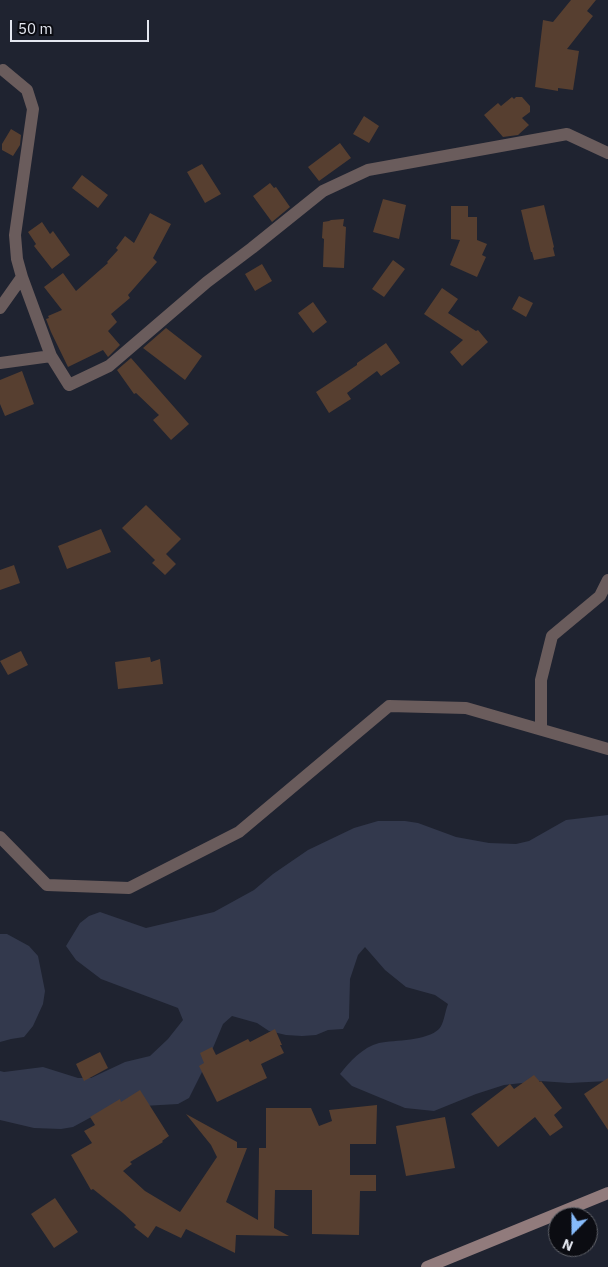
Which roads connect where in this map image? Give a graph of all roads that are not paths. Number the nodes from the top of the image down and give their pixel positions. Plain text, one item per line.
1 (3, 70) dead end
2 (608, 153) edge
3 (22, 278) junction
4 (0, 308) edge
5 (51, 356) junction
6 (0, 363) edge
7 (608, 580) edge
8 (541, 729) junction
9 (608, 749) edge
10 (0, 837) edge
11 (608, 1193) edge
12 (427, 1267) edge

1 - 3 street
2 - 5 street
3 - 4 street
3 - 5 street
5 - 6 street
7 - 8 street
8 - 9 street
8 - 10 street
11 - 12 main road

